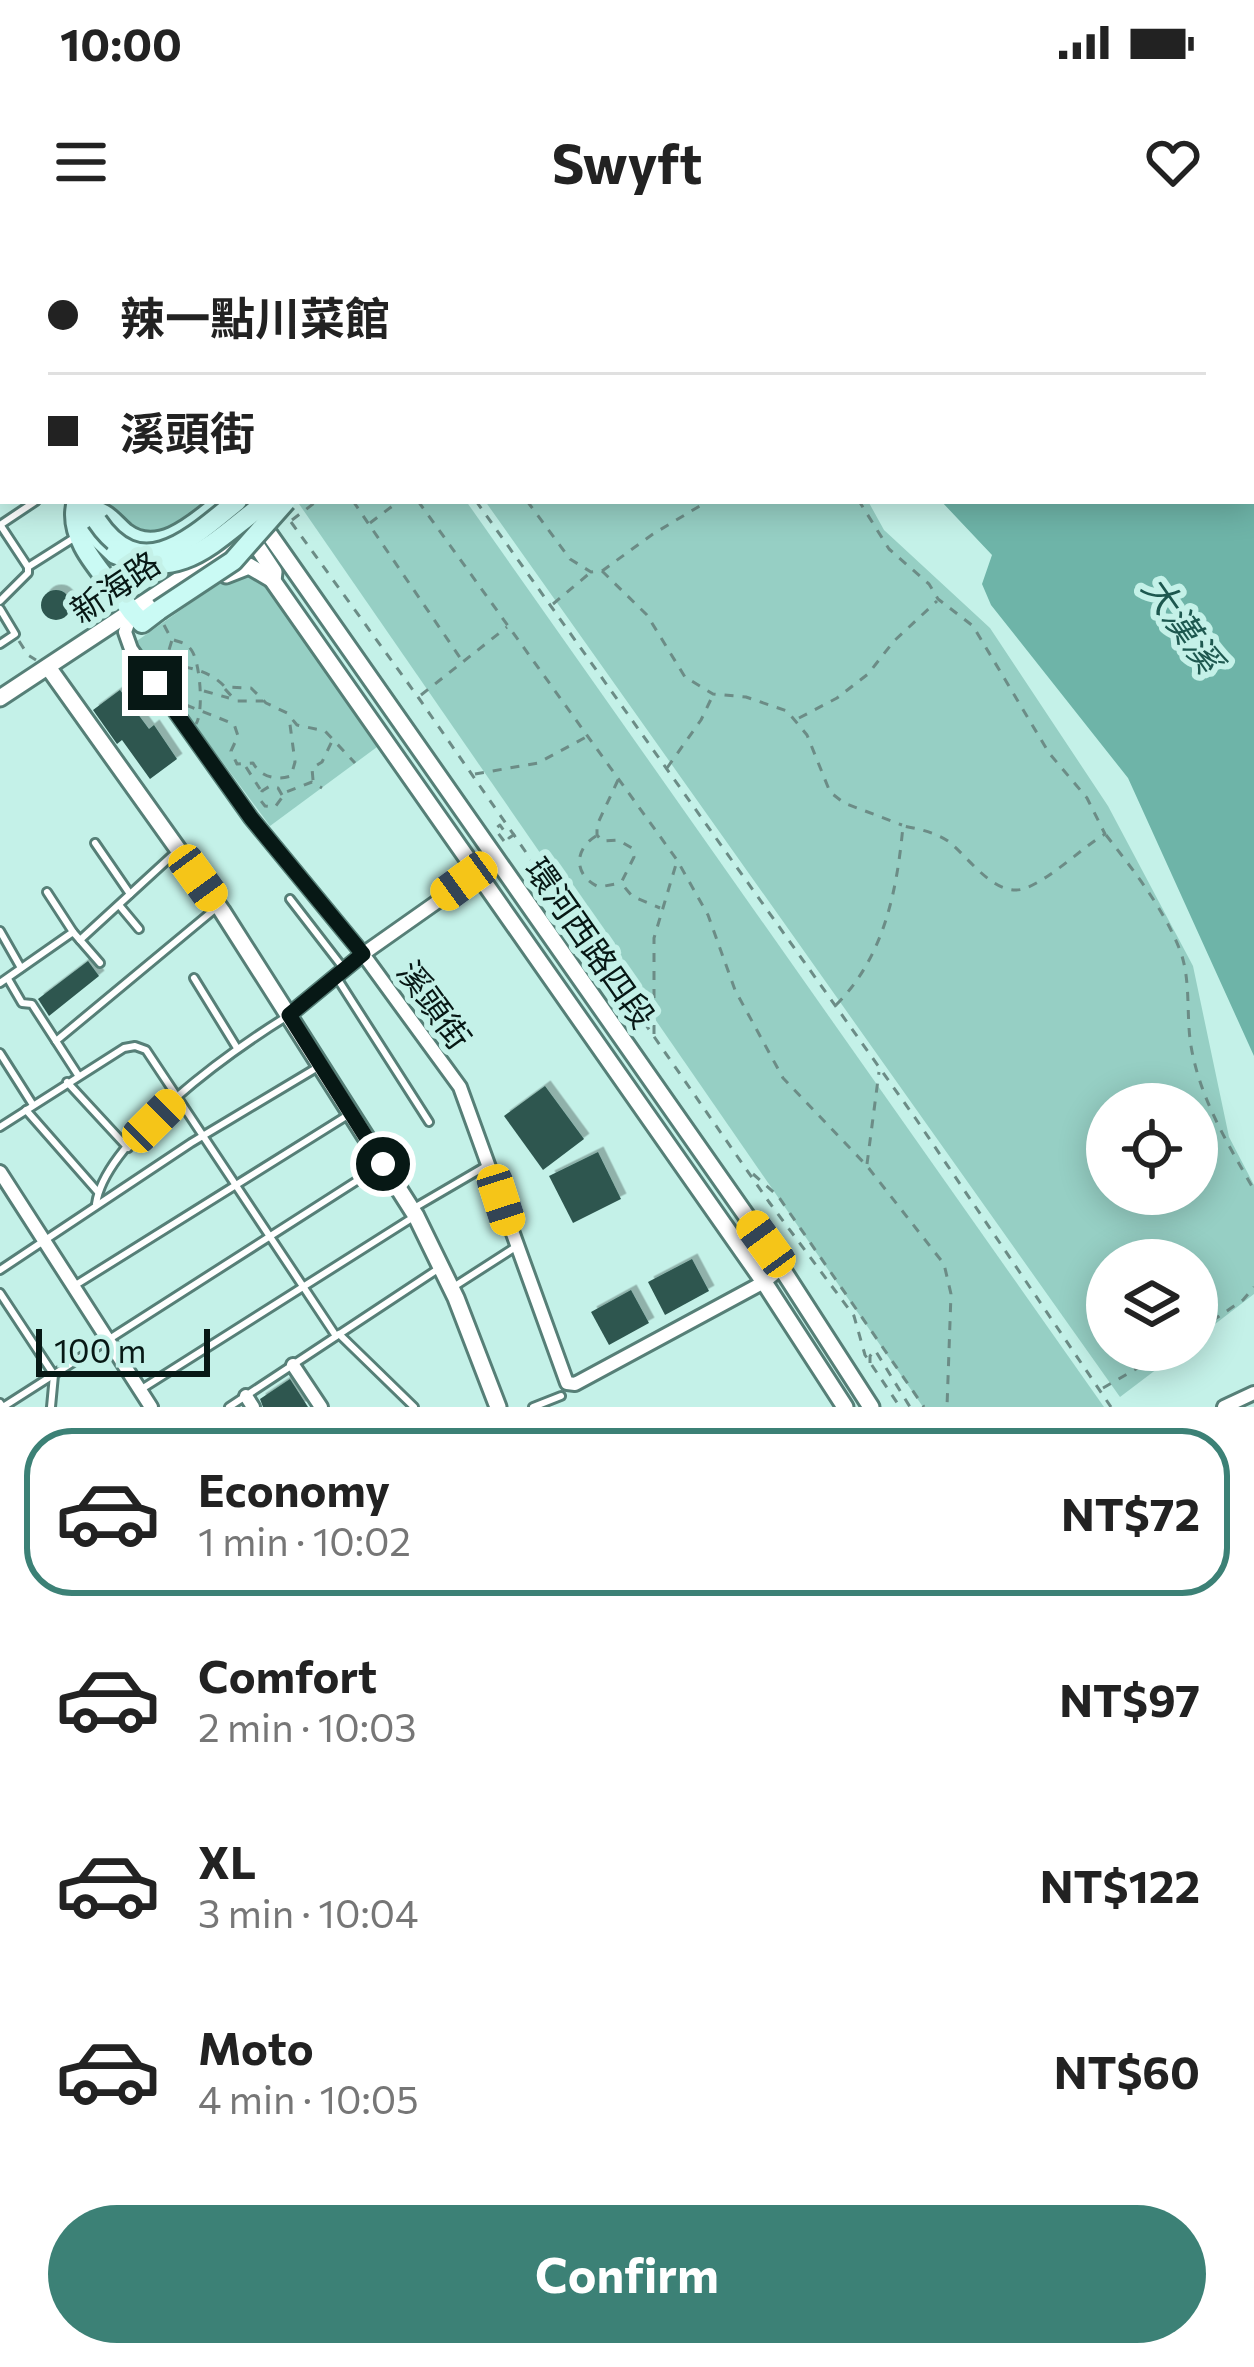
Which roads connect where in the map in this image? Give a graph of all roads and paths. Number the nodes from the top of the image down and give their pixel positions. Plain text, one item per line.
1 (32, 504) edge
2 (63, 504) edge
3 (220, 504) edge
4 (238, 504) edge
5 (355, 504) edge
6 (395, 504) edge
7 (420, 504) edge
8 (478, 504) edge
9 (529, 504) edge
10 (703, 504) edge
11 (861, 504) edge
12 (88, 507) edge
13 (288, 513) edge
14 (257, 514) edge
15 (369, 524) junction
16 (1, 525) edge
17 (76, 536) junction
18 (28, 567) junction
19 (591, 572) junction
20 (602, 572) junction
21 (273, 580) junction
22 (938, 599) junction
23 (0, 605) edge
24 (552, 606) junction
25 (149, 617) junction
26 (509, 626) junction
27 (15, 634) junction
28 (172, 640) junction
29 (0, 644) edge
30 (140, 652) dead end
31 (463, 662) junction
32 (164, 664) junction
33 (48, 667) junction
34 (195, 668) junction
35 (225, 688) junction
36 (173, 690) dead end
37 (200, 690) junction
38 (713, 694) junction
39 (418, 697) junction
40 (0, 698) edge
41 (231, 698) junction
42 (181, 701) dead end
43 (265, 701) junction
44 (202, 713) junction
45 (290, 717) junction
46 (797, 719) junction
47 (195, 725) dead end
48 (588, 736) junction
49 (333, 739) junction
50 (355, 763) dead end
51 (245, 765) junction
52 (666, 769) junction
53 (473, 775) junction
54 (619, 778) junction
55 (314, 782) junction
56 (322, 788) dead end
57 (262, 791) junction
58 (282, 795) junction
59 (903, 826) junction
60 (514, 834) junction
61 (1105, 834) junction
62 (597, 835) junction
63 (506, 840) dead end
64 (95, 843) dead end
65 (178, 850) junction
66 (677, 860) junction
67 (495, 861) junction
68 (476, 873) junction
69 (621, 883) junction
70 (47, 892) dead end
71 (130, 894) junction
72 (290, 899) dead end
73 (118, 905) junction
74 (218, 906) junction
75 (660, 908) junction
76 (139, 929) dead end
77 (0, 931) edge
78 (73, 932) junction
79 (80, 940) junction
80 (363, 954) junction
81 (100, 963) dead end
82 (21, 968) junction
83 (341, 975) junction
84 (194, 978) dead end
85 (4, 980) edge
86 (834, 1008) junction
87 (289, 1015) junction
88 (654, 1035) junction
89 (56, 1041) junction
90 (237, 1048) junction
91 (2, 1055) edge
92 (321, 1066) junction
93 (879, 1069) junction
94 (78, 1075) junction
95 (67, 1082) junction
96 (178, 1096) junction
97 (30, 1108) junction
98 (351, 1113) junction
99 (429, 1122) dead end
100 (0, 1127) edge
101 (203, 1136) junction
102 (128, 1148) junction
103 (383, 1164) junction
104 (489, 1164) junction
105 (867, 1166) junction
106 (748, 1169) junction
107 (0, 1172) edge
108 (236, 1185) junction
109 (1254, 1190) edge
110 (98, 1192) junction
111 (96, 1204) junction
112 (413, 1213) junction
113 (268, 1235) junction
114 (45, 1243) junction
115 (517, 1246) junction
116 (441, 1268) junction
117 (781, 1268) junction
118 (0, 1270) edge
119 (764, 1282) junction
120 (74, 1286) junction
121 (304, 1286) junction
122 (1254, 1287) edge
123 (452, 1288) junction
124 (0, 1293) edge
125 (1218, 1317) edge
126 (337, 1335) junction
127 (108, 1340) junction
128 (871, 1363) junction
129 (293, 1365) junction
130 (1134, 1371) edge
131 (54, 1375) junction
132 (140, 1390) junction
133 (1102, 1390) junction
134 (1254, 1394) edge
135 (561, 1396) dead end
136 (249, 1401) edge
137 (1, 1405) edge
138 (51, 1407) edge
139 (151, 1407) edge
140 (229, 1407) edge
141 (321, 1407) edge
142 (414, 1407) edge
143 (498, 1407) edge
144 (533, 1407) edge
145 (845, 1407) edge
146 (871, 1407) edge
147 (900, 1407) edge
148 (910, 1407) edge
149 (924, 1407) edge
150 (946, 1407) edge
151 (1111, 1407) edge
152 (1224, 1407) edge

1 - 16 lane
2 - 17 main road
3 - 12 main road
4 - 12 main road, bridge
5 - 15 path
6 - 15 path
7 - 26 path
8 - 24 path
9 - 19 path
10 - 20 path
11 - 22 path
12 - 14 main road, bridge
12 - 17 main road
13 - 25 main road, bridge
13 - 39 path
14 - 21 street, 環河西路四段
14 - 25 street, 新海路
14 - 67 street, 環河西路四段
15 - 31 path
16 - 18 lane
17 - 18 lane
17 - 25 main road
18 - 23 lane
19 - 20 path
19 - 24 path
20 - 38 path
21 - 25 street
21 - 68 street, 環河西路四段
22 - 46 path
22 - 61 path
23 - 27 lane
24 - 52 path
25 - 28 path
25 - 33 street, 新海路
25 - 80 street, 溪頭街
26 - 31 path
26 - 48 path
27 - 29 lane
27 - 33 path
28 - 32 path
28 - 34 path
30 - 32 path
31 - 39 path
32 - 34 path
32 - 36 path
33 - 40 street, 新海路
33 - 65 street
34 - 35 path
34 - 37 path
35 - 41 path
35 - 43 path
37 - 41 path
37 - 44 path
38 - 46 path
38 - 52 path
39 - 53 path
41 - 43 path
42 - 44 path
43 - 45 path
44 - 47 path
44 - 51 path
45 - 49 path
45 - 51 path
46 - 59 path
48 - 53 path
48 - 54 path
49 - 50 path
49 - 55 path
51 - 57 path
52 - 86 path
53 - 60 path
54 - 62 path
54 - 66 path
55 - 56 path
55 - 58 path
57 - 58 path
57 - 58 path
59 - 61 path
59 - 86 path
60 - 63 path
60 - 88 path
61 - 109 path
62 - 69 path
62 - 69 path
64 - 71 lane
65 - 71 lane
65 - 74 street
66 - 75 path
66 - 105 path
67 - 68 street
67 - 117 street, 環河西路四段
68 - 80 street
68 - 119 street, 環河西路四段
69 - 75 path
70 - 78 lane
71 - 73 lane
72 - 83 lane
73 - 76 lane
73 - 79 lane
74 - 87 street
74 - 89 lane
75 - 88 path
77 - 82 lane
78 - 79 lane
78 - 82 lane
79 - 81 lane
80 - 83 street
80 - 104 street, 溪頭街
82 - 85 lane
83 - 87 street
83 - 99 lane
84 - 90 lane
85 - 89 lane
86 - 93 path
87 - 90 lane
87 - 92 street
88 - 106 path
89 - 94 lane
90 - 96 lane
91 - 97 lane
92 - 98 street
92 - 101 lane
93 - 105 path
93 - 133 path
94 - 95 lane
94 - 96 lane
95 - 97 lane
95 - 102 lane
96 - 101 lane
96 - 102 lane
97 - 100 lane
97 - 110 lane
98 - 103 street
98 - 108 lane
101 - 108 lane
101 - 111 lane
102 - 110 lane
103 - 112 street
103 - 113 lane
104 - 112 lane
104 - 115 street, 溪頭街
105 - 150 path
106 - 128 path
106 - 149 path
107 - 114 street
108 - 113 lane
108 - 120 lane
110 - 111 lane
111 - 114 lane
112 - 116 street
112 - 121 lane
113 - 121 lane
113 - 127 lane
114 - 118 lane
114 - 120 street
115 - 119 street, 溪頭街
115 - 123 lane
116 - 123 street
116 - 126 lane
117 - 119 street
117 - 146 street, 環河西路四段
119 - 145 street, 環河西路四段
120 - 127 street
121 - 126 lane
121 - 132 lane
122 - 125 path
123 - 143 street
124 - 131 lane
126 - 129 lane
126 - 142 lane
127 - 131 lane
127 - 132 street
128 - 147 path
128 - 148 path
129 - 136 lane
129 - 141 street
130 - 133 path
131 - 137 lane
131 - 138 lane
132 - 139 street
133 - 151 path
134 - 152 street
135 - 144 lane
136 - 140 lane

